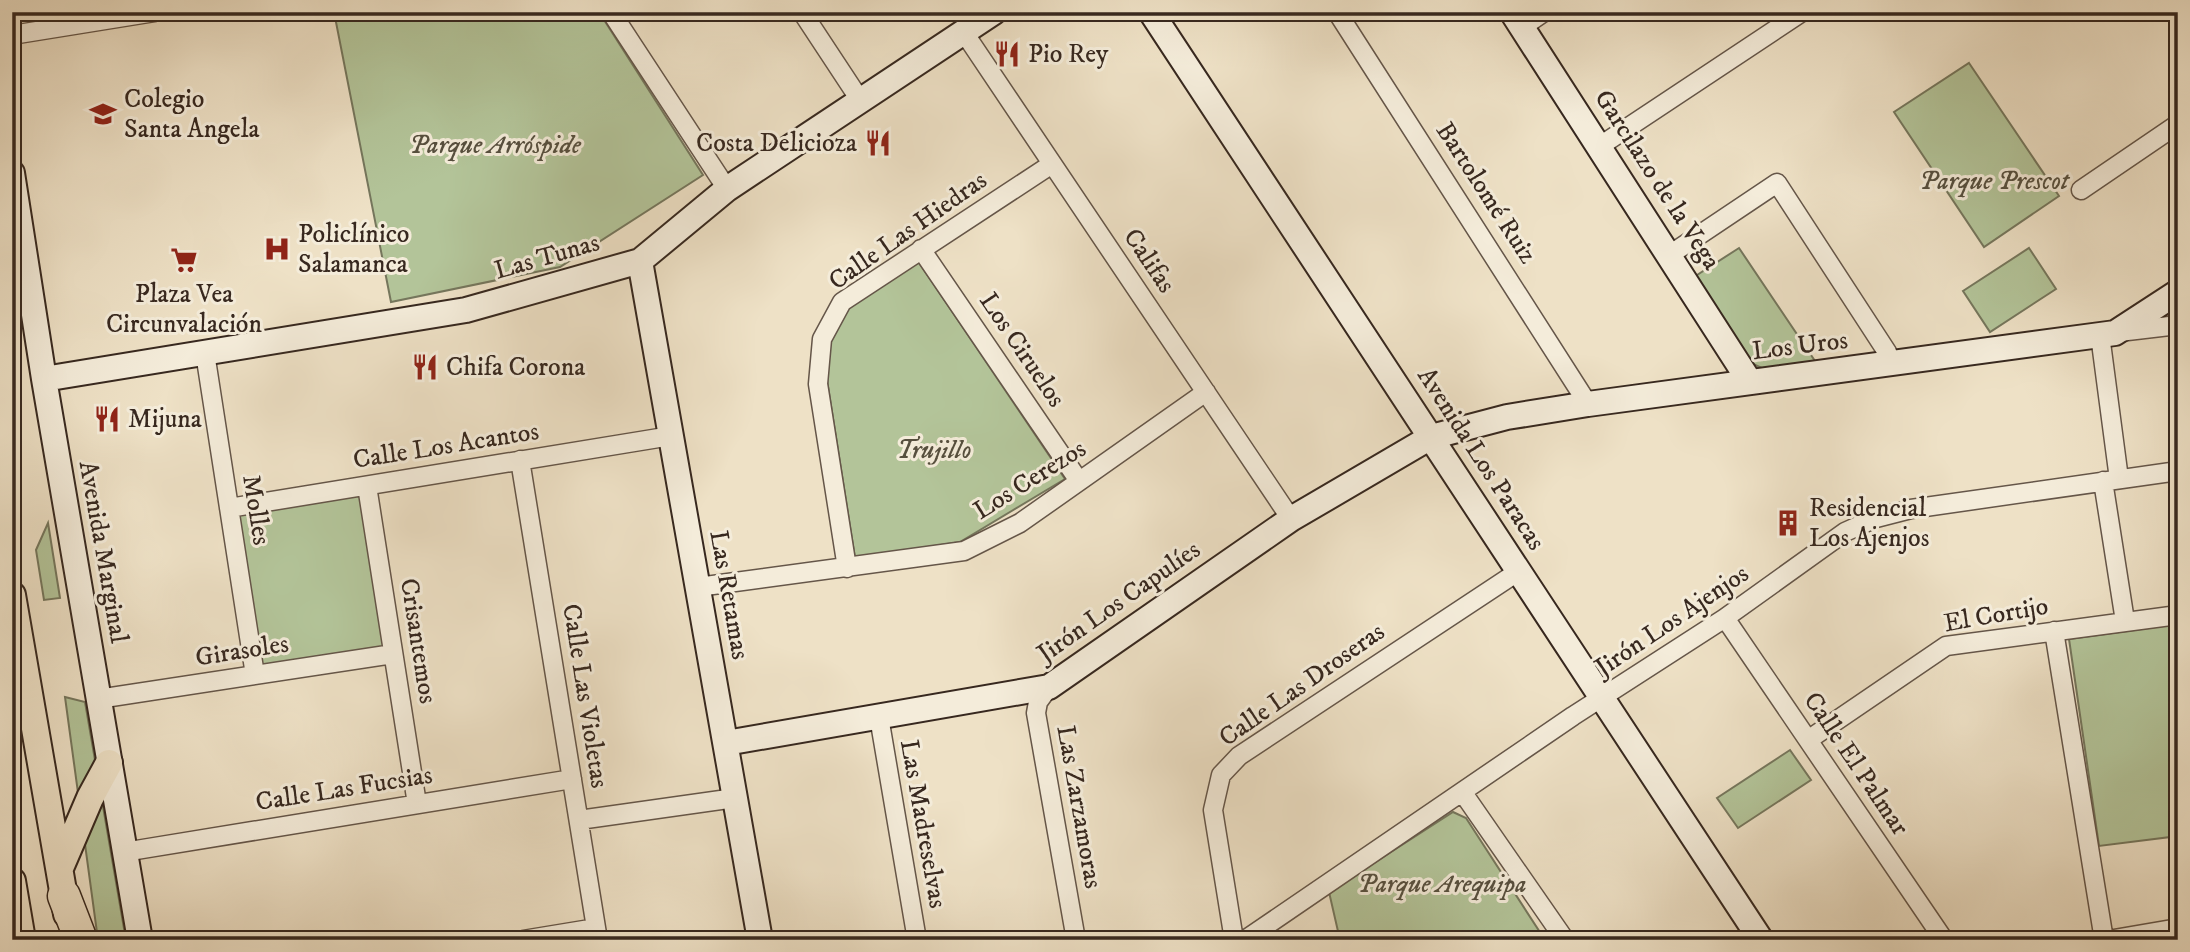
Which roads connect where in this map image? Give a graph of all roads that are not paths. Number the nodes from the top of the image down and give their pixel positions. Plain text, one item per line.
1 (611, 12) edge
2 (802, 12) edge
3 (994, 12) edge
4 (1151, 12) edge
5 (1337, 12) edge
6 (1544, 12) edge
7 (1802, 12) edge
8 (150, 13) edge
9 (1517, 19) edge
10 (963, 31) junction
11 (12, 36) edge
12 (860, 100) junction
13 (2178, 124) edge
14 (1600, 146) junction
15 (1052, 164) junction
16 (12, 173) edge
17 (727, 189) junction
18 (2081, 190) dead end
19 (921, 249) junction
20 (1671, 254) junction
21 (640, 261) junction
22 (2178, 292) edge
23 (2178, 325) edge
24 (2108, 334) junction
25 (205, 353) junction
26 (1892, 365) junction
27 (44, 379) junction
28 (1750, 382) junction
29 (1206, 392) junction
30 (1588, 404) junction
31 (671, 436) junction
32 (1431, 437) junction
33 (520, 460) junction
34 (2178, 471) edge
35 (2111, 480) junction
36 (1080, 481) junction
37 (367, 486) junction
38 (229, 508) junction
39 (1291, 519) junction
40 (847, 568) junction
41 (1519, 571) junction
42 (698, 587) junction
43 (12, 595) edge
44 (2178, 615) edge
45 (1726, 618) junction
46 (2125, 621) junction
47 (2054, 631) junction
48 (393, 654) junction
49 (255, 675) junction
50 (1049, 687) junction
51 (98, 699) junction
52 (1603, 699) junction
53 (879, 717) junction
54 (1808, 740) junction
55 (726, 743) junction
56 (109, 764) junction
57 (572, 779) junction
58 (1464, 793) junction
59 (735, 799) junction
60 (417, 804) junction
61 (579, 820) junction
62 (124, 852) junction
63 (12, 881) edge
64 (62, 883) junction
65 (2178, 928) edge
66 (597, 934) edge
67 (22, 940) edge
68 (71, 940) edge
69 (81, 940) edge
70 (140, 940) edge
71 (523, 940) edge
72 (760, 940) edge
73 (916, 940) edge
74 (1076, 940) edge
75 (1234, 940) edge
76 (1245, 940) edge
77 (1565, 940) edge
78 (1762, 940) edge
79 (1944, 940) edge
80 (2106, 940) edge

1 - 17 street
2 - 12 street
3 - 10 street, Las Tunas
4 - 32 street, Avenida Los Paracas
5 - 30 street, Bartolomé Ruiz
6 - 9 street
7 - 14 street
8 - 11 street
9 - 14 street, Garcilazo de la Vega
10 - 12 street, Las Tunas
10 - 15 street, Califas
12 - 17 street, Las Tunas
13 - 18 street
14 - 20 street, Garcilazo de la Vega
15 - 19 street, Calle Las Hiedras
15 - 29 street, Califas
16 - 27 street, Avenida Marginal
17 - 21 street, Las Tunas
19 - 36 street, Los Ciruelos
19 - 40 street, Calle Las Hiedras
20 - 26 street
20 - 28 street, Garcilazo de la Vega
21 - 25 street, Las Tunas
21 - 31 street, Las Retamas
22 - 24 street
23 - 24 street, Los Uros
24 - 26 street, Los Uros
24 - 35 street
25 - 27 street, Las Tunas
25 - 38 street, Molles
26 - 28 street, Los Uros
27 - 51 street, Avenida Marginal
28 - 30 street, Los Uros
29 - 36 street, Los Cerezos
29 - 39 street, Califas
30 - 32 street, Los Uros
31 - 33 street, Calle Los Acantos
31 - 42 street, Las Retamas
32 - 39 street, Jirón Los Capulíes
32 - 41 street, Avenida Los Paracas
33 - 37 street, Calle Los Acantos
33 - 57 street, Calle Las Violetas
34 - 35 street, Jirón Los Ajenjos
35 - 45 street, Jirón Los Ajenjos
35 - 46 street
36 - 40 street, Los Cerezos
37 - 38 street, Calle Los Acantos
37 - 48 street, Crisantemos
38 - 49 street, Molles
39 - 50 street, Jirón Los Capulíes
40 - 42 street, Los Cerezos
41 - 52 street, Avenida Los Paracas
41 - 75 street, Calle Las Droseras
42 - 55 street, Las Retamas
43 - 64 main road
44 - 46 street, El Cortijo
45 - 52 street, Jirón Los Ajenjos
45 - 54 street, Calle El Palmar
46 - 47 street, El Cortijo
47 - 54 street, El Cortijo
47 - 80 street
48 - 49 street, Girasoles
48 - 60 street, Crisantemos
49 - 51 street, Girasoles
50 - 53 street, Jirón Los Capulíes
50 - 74 street, Las Zarzamoras
51 - 56 street, Avenida Marginal
52 - 58 street, Jirón Los Ajenjos
52 - 78 street, Avenida Los Paracas
53 - 55 street, Jirón Los Capulíes
53 - 73 street, Las Madreselvas
54 - 79 street, Calle El Palmar
55 - 59 street, Las Retamas
56 - 62 street, Avenida Marginal
56 - 64 main road
57 - 60 street, Calle Las Fucsias
57 - 61 street, Calle Las Violetas
58 - 76 street, Jirón Los Ajenjos
58 - 77 street
59 - 61 street
59 - 72 street, Las Retamas
60 - 62 street, Calle Las Fucsias
61 - 66 street, Calle Las Violetas
62 - 70 street, Avenida Marginal
63 - 67 main road
64 - 68 main road
64 - 69 highway
65 - 80 street
66 - 71 street

